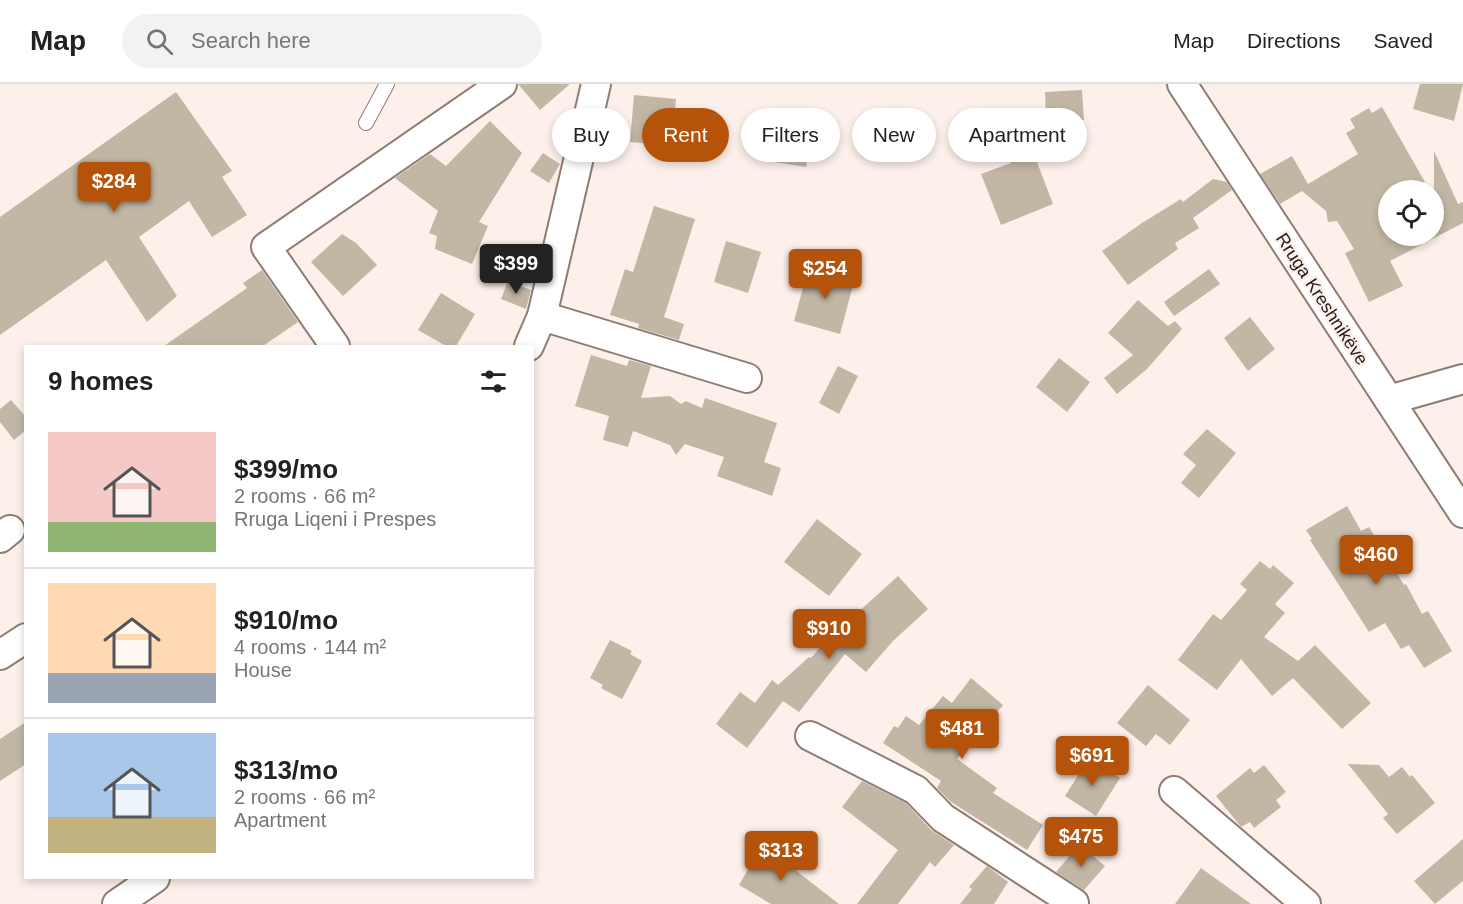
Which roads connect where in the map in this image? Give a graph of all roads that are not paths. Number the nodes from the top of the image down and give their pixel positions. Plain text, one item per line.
1 (387, 84) edge
2 (502, 84) edge
3 (596, 84) edge
4 (1182, 84) edge
5 (366, 123) dead end
6 (542, 316) junction
7 (334, 345) edge
8 (529, 345) edge
9 (747, 378) dead end
10 (1463, 379) edge
11 (1389, 400) junction
12 (1463, 513) edge
13 (24, 639) edge
14 (0, 655) edge
15 (810, 736) dead end
16 (1173, 791) dead end
17 (154, 879) edge
18 (117, 904) edge
19 (1074, 904) edge
20 (1306, 904) edge

1 - 5 lane
2 - 7 street
3 - 6 street
4 - 11 street, Rruga Kreshnikëve
6 - 8 street
6 - 9 street
10 - 11 street
11 - 12 street, Rruga Kreshnikëve
13 - 14 street
15 - 19 street
16 - 20 street
17 - 18 street

